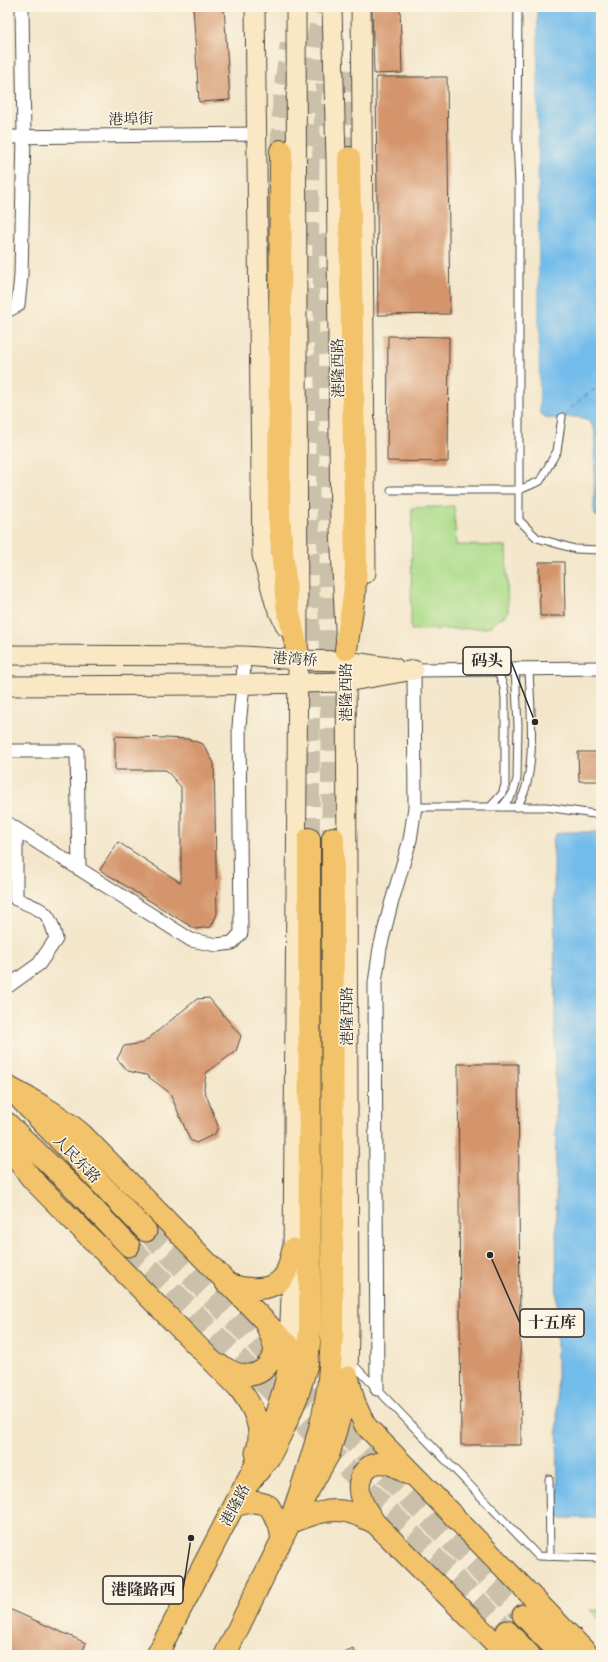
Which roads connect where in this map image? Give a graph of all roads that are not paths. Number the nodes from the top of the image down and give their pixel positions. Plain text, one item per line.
1 (22, 7) edge
2 (255, 7) edge
3 (296, 7) edge
4 (332, 7) edge
5 (361, 7) edge
6 (518, 7) edge
7 (256, 134) junction
8 (24, 136) junction
9 (7, 137) edge
10 (281, 151) tunnel mouth
11 (349, 158) tunnel mouth
12 (7, 311) edge
13 (562, 417) dead end
14 (391, 490) dead end
15 (519, 490) junction
16 (601, 550) edge
17 (7, 655) edge
18 (346, 655) junction
19 (244, 656) junction
20 (298, 657) junction
21 (601, 668) edge
22 (516, 669) junction
23 (529, 669) junction
24 (414, 670) junction
25 (497, 670) junction
26 (298, 682) junction
27 (346, 682) junction
28 (243, 684) junction
29 (7, 686) edge
30 (7, 751) edge
31 (415, 807) junction
32 (490, 807) junction
33 (502, 807) junction
34 (516, 807) junction
35 (601, 815) edge
36 (11, 826) edge
37 (333, 838) tunnel mouth
38 (309, 839) tunnel mouth
39 (79, 869) junction
40 (11, 901) edge
41 (7, 987) edge
42 (7, 1086) edge
43 (7, 1123) edge
44 (7, 1147) edge
45 (146, 1231) tunnel mouth
46 (129, 1246) tunnel mouth
47 (293, 1249) junction
48 (226, 1283) junction
49 (264, 1321) junction
50 (289, 1346) junction
51 (209, 1358) junction
52 (342, 1367) junction
53 (377, 1389) junction
54 (549, 1479) dead end
55 (418, 1480) junction
56 (246, 1486) junction
57 (235, 1506) junction
58 (375, 1523) junction
59 (286, 1531) junction
60 (550, 1556) junction
61 (601, 1558) edge
62 (523, 1615) tunnel mouth
63 (507, 1631) tunnel mouth
64 (156, 1655) edge
65 (225, 1655) edge
66 (507, 1655) edge
67 (530, 1655) edge
68 (561, 1655) edge
69 (589, 1655) edge

1 - 8 street
2 - 7 main road
3 - 20 main road
4 - 18 main road, 港隆西路
5 - 18 main road
6 - 15 lane
7 - 8 street, 港埠街
7 - 20 main road
8 - 9 street, 港埠街
8 - 12 street
10 - 20 highway
11 - 18 highway
13 - 15 lane
14 - 15 lane
15 - 16 lane
17 - 19 main road, 港湾桥
18 - 20 main road, 港湾桥
18 - 24 main road, 港湾桥
18 - 27 main road, 港隆西路
19 - 20 main road, 港湾桥
19 - 28 street
20 - 26 main road
21 - 23 street
22 - 23 street
22 - 25 street
22 - 33 lane
23 - 34 lane
24 - 25 street
24 - 27 main road, 港湾桥
24 - 31 street
25 - 32 lane
26 - 27 main road, 港湾桥
26 - 28 main road, 港湾桥
26 - 47 main road
27 - 52 main road, 港隆西路
28 - 29 main road, 港湾桥
28 - 39 street
30 - 39 street
31 - 32 lane
31 - 53 street
32 - 33 lane
33 - 34 lane
34 - 35 lane
36 - 39 street
36 - 40 street
37 - 52 highway
38 - 56 highway
40 - 41 street
42 - 45 main road, 人民东路
42 - 48 main road
43 - 46 main road, 人民东路
44 - 51 main road
47 - 48 main road
47 - 50 main road
48 - 49 main road
49 - 50 main road
49 - 51 main road
50 - 56 main road, 港隆路
51 - 56 main road
52 - 53 lane
52 - 55 main road
52 - 59 highway
53 - 60 lane
54 - 60 lane
55 - 58 main road
55 - 69 main road
56 - 57 main road, 港隆路
57 - 59 main road
57 - 64 main road, 港隆路
58 - 59 main road
58 - 66 main road
59 - 65 main road
60 - 61 lane
62 - 68 main road
63 - 67 main road

